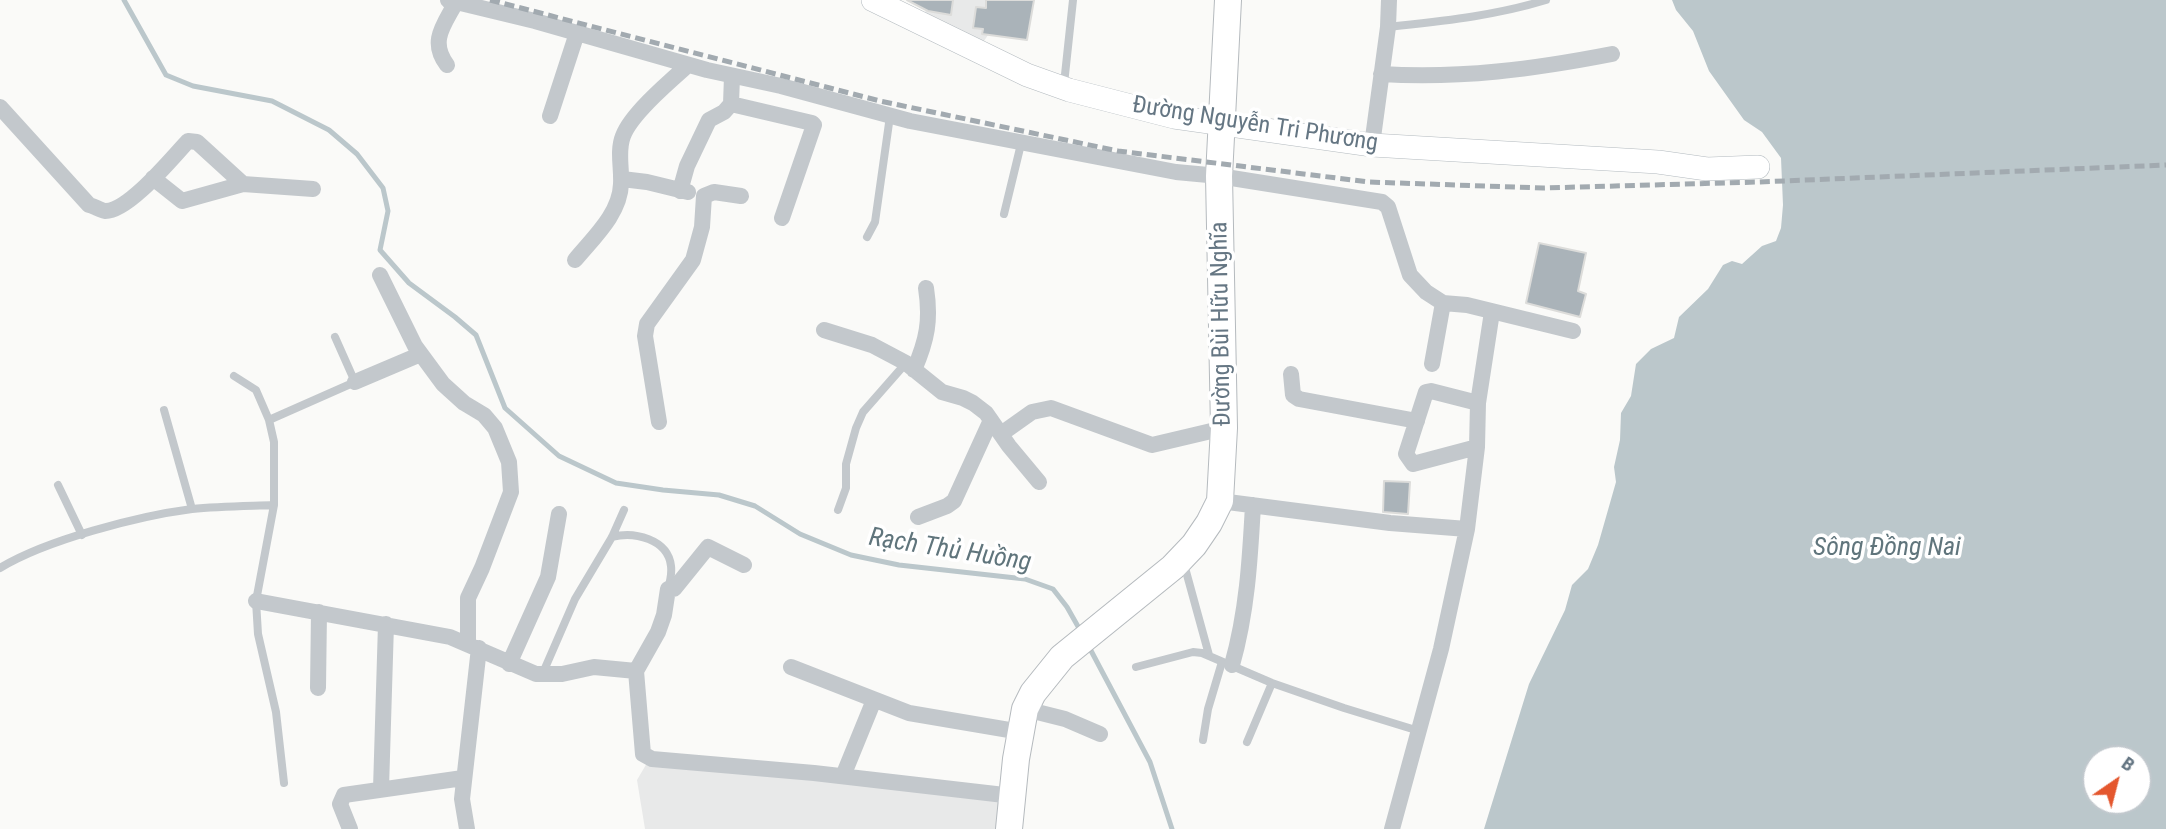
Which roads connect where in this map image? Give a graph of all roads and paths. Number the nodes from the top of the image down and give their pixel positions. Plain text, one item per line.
1 (873, 0) edge
2 (1073, 0) edge
3 (1228, 0) edge
4 (1389, 0) edge
5 (1546, 0) edge
6 (452, 1) edge
7 (1388, 27) junction
8 (577, 33) junction
9 (1612, 54) dead end
10 (447, 65) dead end
11 (688, 65) junction
12 (1381, 74) junction
13 (732, 76) junction
14 (1064, 88) junction
15 (731, 104) junction
16 (0, 107) edge
17 (550, 116) dead end
18 (890, 116) junction
19 (1222, 124) junction
20 (1021, 144) junction
21 (1372, 145) junction
22 (1758, 162) dead end
23 (1219, 176) junction
24 (153, 178) junction
25 (622, 179) junction
26 (243, 184) junction
27 (313, 189) dead end
28 (680, 191) junction
29 (741, 196) dead end
30 (704, 197) junction
31 (1004, 214) dead end
32 (782, 218) dead end
33 (867, 237) dead end
34 (575, 260) dead end
35 (380, 275) dead end
36 (926, 288) dead end
37 (1443, 303) junction
38 (1492, 312) junction
39 (824, 330) dead end
40 (1573, 331) dead end
41 (335, 337) dead end
42 (421, 354) junction
43 (1432, 364) dead end
44 (910, 367) junction
45 (1291, 374) dead end
46 (234, 376) dead end
47 (355, 382) junction
48 (1478, 403) junction
49 (163, 410) dead end
50 (269, 420) junction
51 (991, 420) junction
52 (1417, 421) junction
53 (659, 422) dead end
54 (1224, 428) junction
55 (1001, 434) junction
56 (1477, 447) junction
57 (1040, 482) dead end
58 (58, 485) dead end
59 (1220, 501) junction
60 (274, 505) junction
61 (1253, 505) junction
62 (192, 509) junction
63 (624, 510) dead end
64 (838, 510) dead end
65 (559, 514) dead end
66 (918, 517) dead end
67 (1467, 529) junction
68 (82, 535) junction
69 (612, 537) junction
70 (1182, 558) junction
71 (744, 565) dead end
72 (0, 568) edge
73 (668, 589) junction
74 (256, 601) junction
75 (319, 612) junction
76 (386, 624) junction
77 (473, 645) junction
78 (1209, 655) junction
79 (1227, 663) junction
80 (509, 664) junction
81 (791, 667) dead end
82 (1136, 667) dead end
83 (636, 671) junction
84 (542, 675) junction
85 (1272, 683) junction
86 (318, 688) dead end
87 (874, 700) junction
88 (1023, 720) junction
89 (1419, 731) junction
90 (1100, 734) dead end
91 (1203, 740) dead end
92 (1247, 742) dead end
93 (843, 776) junction
94 (463, 779) junction
95 (284, 783) dead end
96 (381, 789) junction
97 (1013, 796) junction
98 (350, 829) edge
99 (467, 829) edge
100 (1009, 829) edge
101 (1392, 829) edge

1 - 14 main road, Đường Nguyễn Tri Phương
2 - 14 lane
3 - 19 main road, Đường Bùi Hữu Nghĩa
4 - 7 street
5 - 7 lane
6 - 8 street
6 - 10 street
7 - 12 street
8 - 11 street
8 - 17 street
9 - 12 street
11 - 13 street
11 - 25 street
12 - 21 street
13 - 15 street
13 - 18 street
14 - 19 main road, Đường Nguyễn Tri Phương
15 - 28 street
15 - 32 street
16 - 24 street
18 - 20 street
18 - 33 lane
19 - 21 main road, Đường Nguyễn Tri Phương
19 - 23 main road, Đường Bùi Hữu Nghĩa
20 - 23 street
20 - 31 lane
21 - 22 main road, Đường Nguyễn Tri Phương
23 - 37 street
23 - 54 main road, Đường Bùi Hữu Nghĩa
24 - 26 street
24 - 26 street
25 - 28 street
25 - 34 street
26 - 27 street
28 - 30 street
29 - 30 street
30 - 53 street
35 - 42 street
36 - 44 street
37 - 38 street
37 - 43 street
38 - 40 street
38 - 48 street
39 - 44 street
41 - 47 lane
42 - 47 street
42 - 77 street
44 - 51 street
44 - 64 lane
45 - 52 street
46 - 50 lane
47 - 50 lane
48 - 52 street
48 - 56 street
49 - 62 lane
50 - 60 lane
51 - 55 street
51 - 66 street
52 - 56 street
54 - 55 street
54 - 59 main road, Đường Bùi Hữu Nghĩa
55 - 57 street
56 - 67 street
58 - 68 lane
59 - 61 street
59 - 70 main road, Đường Bùi Hữu Nghĩa
60 - 62 lane
60 - 74 lane
61 - 67 street
61 - 79 street
62 - 68 lane
63 - 69 lane
65 - 80 street
67 - 89 street
68 - 72 lane
69 - 73 lane
69 - 84 lane
70 - 78 lane
70 - 88 main road, Đường Bùi Hữu Nghĩa
71 - 73 street
73 - 83 street
74 - 75 street
74 - 95 lane
75 - 76 street
75 - 86 street
76 - 77 street
76 - 96 street
77 - 80 street
77 - 94 street
78 - 79 lane
78 - 82 lane
79 - 85 lane
79 - 91 lane
80 - 84 street
81 - 87 street
83 - 84 street
83 - 93 street
85 - 89 lane
85 - 92 lane
87 - 88 street
87 - 93 street
88 - 90 street
88 - 97 main road
89 - 101 street
93 - 97 street
94 - 96 street
94 - 99 street
96 - 98 street
97 - 100 main road

